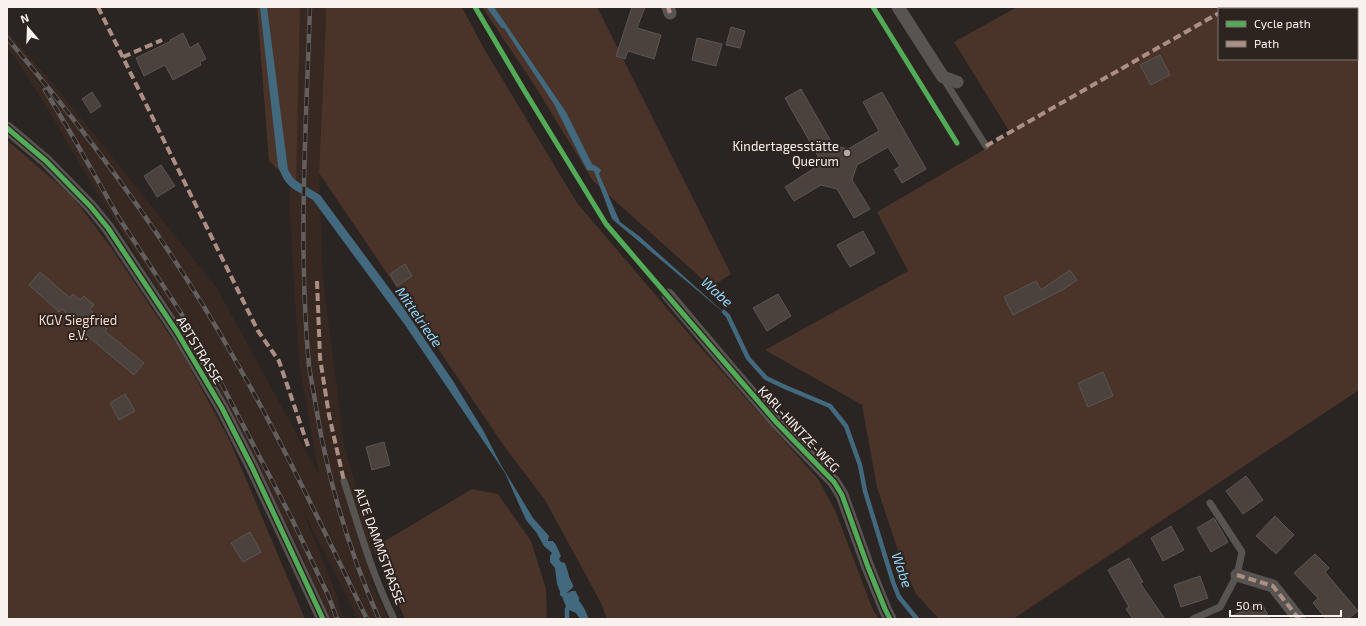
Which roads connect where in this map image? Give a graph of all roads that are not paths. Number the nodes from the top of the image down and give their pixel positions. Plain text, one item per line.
1 (898, 7) edge
2 (943, 77) junction
3 (957, 82) dead end
4 (7, 128) edge
5 (986, 146) dead end
6 (668, 295) dead end
7 (344, 480) dead end
8 (1210, 503) dead end
9 (1237, 575) junction
10 (323, 619) edge
11 (394, 619) edge
12 (890, 619) edge
13 (1193, 619) edge
14 (1299, 619) edge

1 - 2 street
2 - 3 street
2 - 5 lane
4 - 10 street, ABTSTRASSE
6 - 12 street, KARL-HINTZE-WEG
7 - 11 lane, ALTE DAMMSTRASSE
8 - 9 lane
9 - 13 lane
9 - 14 street

